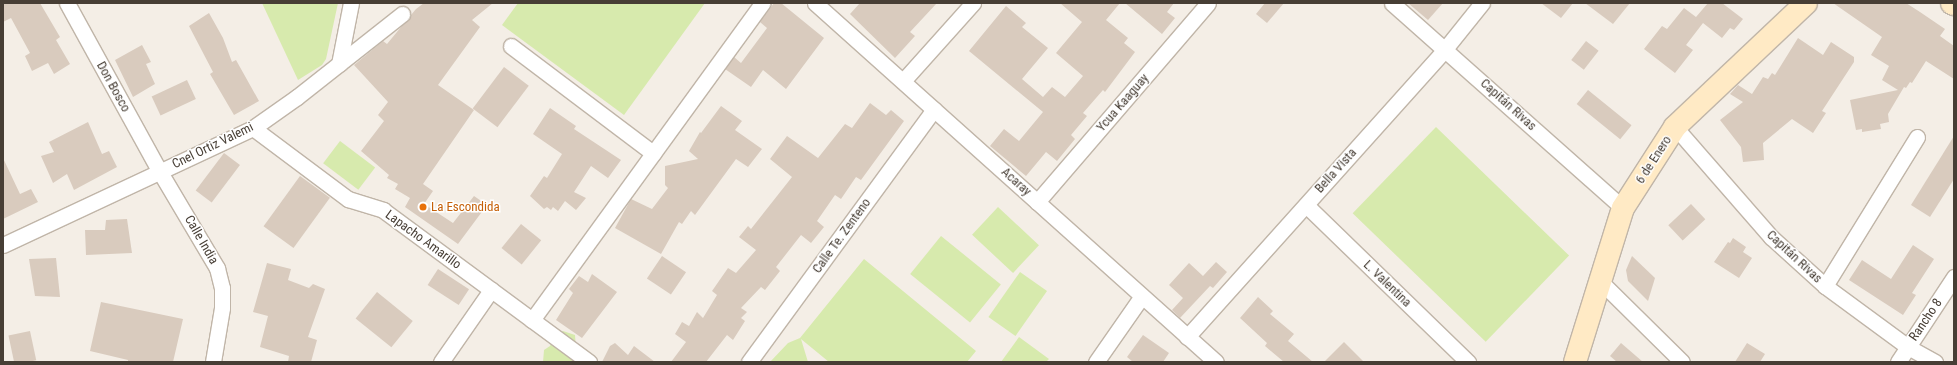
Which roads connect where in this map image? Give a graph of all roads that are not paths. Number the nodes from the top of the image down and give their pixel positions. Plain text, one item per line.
1 (67, 3) edge
2 (351, 3) edge
3 (762, 3) edge
4 (815, 3) edge
5 (973, 3) edge
6 (1208, 3) edge
7 (1392, 3) edge
8 (1482, 3) edge
9 (1804, 4) edge
10 (402, 14) dead end
11 (511, 46) dead end
12 (1445, 49) junction
13 (339, 64) junction
14 (903, 81) junction
15 (934, 109) junction
16 (253, 128) junction
17 (1675, 128) junction
18 (1917, 138) dead end
19 (653, 153) junction
20 (160, 172) junction
21 (1037, 202) junction
22 (1306, 205) junction
23 (1623, 208) junction
24 (3, 245) edge
25 (1954, 277) edge
26 (1600, 281) junction
27 (1825, 286) junction
28 (491, 290) junction
29 (1142, 296) junction
30 (532, 320) junction
31 (1187, 337) junction
32 (1908, 347) junction
33 (446, 360) edge
34 (213, 362) edge
35 (589, 362) edge
36 (749, 362) edge
37 (1096, 362) edge
38 (1216, 362) edge
39 (1468, 362) edge
40 (1575, 362) edge
41 (1682, 362) edge
42 (1898, 362) edge
43 (1934, 362) edge

1 - 20 street, Don Bosco
2 - 13 street
3 - 19 street
4 - 14 street, Acaray
5 - 14 street
6 - 21 street, Ycua Kaaguay
7 - 12 street, Capitán Rivas
8 - 12 street, Bella Vista
9 - 17 main road, 6 de Enero
10 - 13 street, Cnel Ortiz Valemi
11 - 19 street
12 - 22 street, Bella Vista
12 - 23 street, Capitán Rivas
13 - 16 street, Cnel Ortiz Valemi
14 - 15 street, Acaray
15 - 21 street, Acaray
15 - 36 street, Calle Te. Zenteno
16 - 20 street, Cnel Ortiz Valemi
16 - 28 street, Lapacho Amarillo
17 - 23 main road, 6 de Enero
17 - 27 street, Capitán Rivas
18 - 27 street
19 - 30 street
20 - 24 street, Cnel Ortiz Valemi
20 - 34 street, Calle India
21 - 29 street, Acaray
22 - 31 street, Bella Vista
22 - 39 street, L. Valentina
23 - 26 main road, 6 de Enero
25 - 32 street, Rancho 8
26 - 40 main road, 6 de Enero
26 - 41 street
27 - 32 street, Capitán Rivas
28 - 30 street, Lapacho Amarillo
28 - 33 street
29 - 31 street, Acaray
29 - 37 street
30 - 35 street, Lapacho Amarillo
31 - 38 street, Acaray
32 - 42 street, Rancho 8
32 - 43 street, Capitán Rivas

